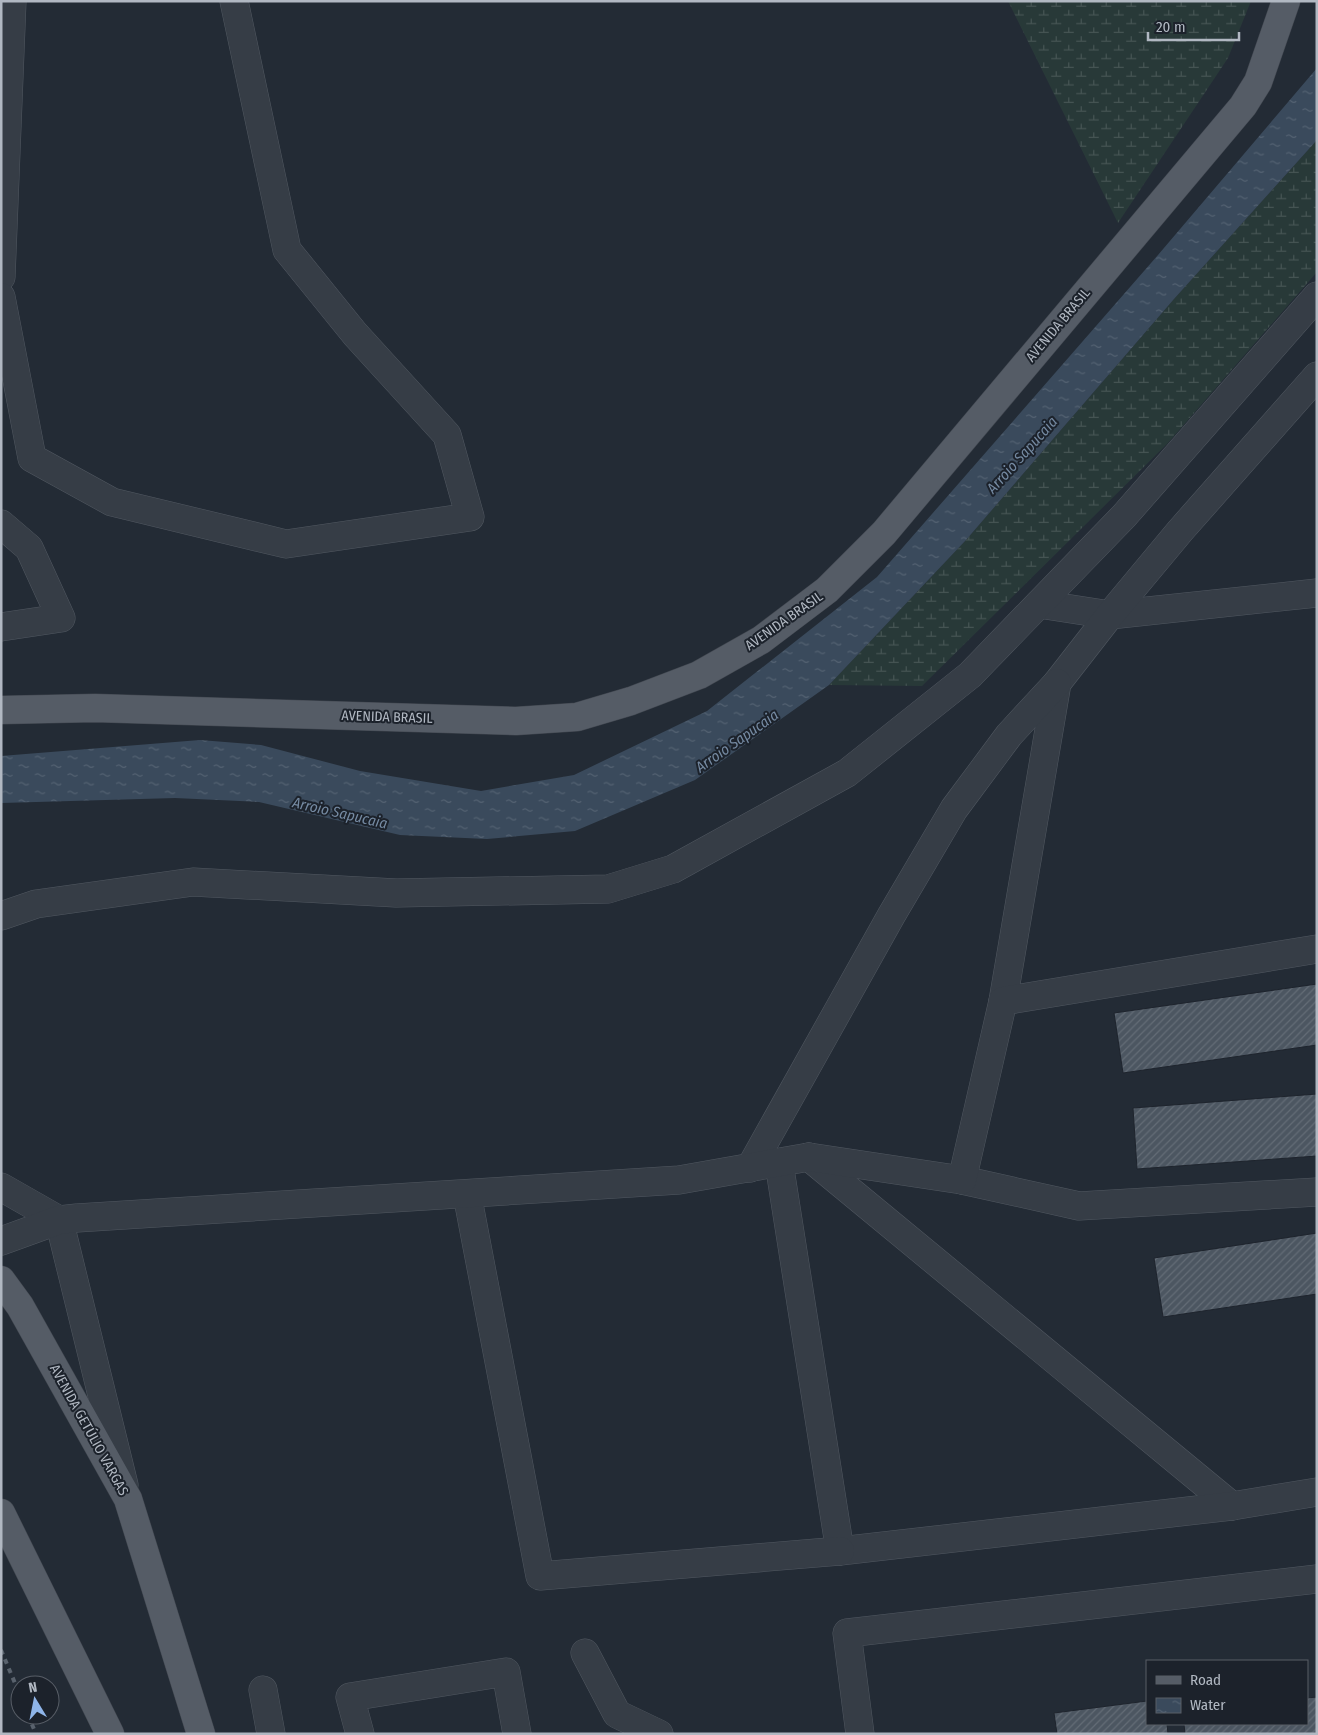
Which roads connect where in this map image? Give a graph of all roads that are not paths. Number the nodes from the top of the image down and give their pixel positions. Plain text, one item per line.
1 (12, 1) edge
2 (234, 1) edge
3 (1286, 1) edge
4 (1, 277) edge
5 (1317, 296) edge
6 (1, 297) edge
7 (1317, 376) edge
8 (1, 524) edge
9 (1317, 593) edge
10 (1039, 604) junction
11 (1110, 615) junction
12 (1, 627) edge
13 (1057, 683) junction
14 (1, 710) edge
15 (1, 916) edge
16 (1317, 949) edge
17 (1003, 1001) junction
18 (809, 1158) junction
19 (779, 1163) junction
20 (750, 1168) junction
21 (962, 1180) junction
22 (1, 1187) edge
23 (1317, 1192) edge
24 (466, 1194) junction
25 (58, 1220) junction
26 (1, 1241) edge
27 (1, 1280) edge
28 (1317, 1492) edge
29 (128, 1498) junction
30 (1232, 1506) junction
31 (1, 1513) edge
32 (840, 1551) junction
33 (1317, 1579) edge
34 (585, 1653) dead end
35 (263, 1690) dead end
36 (110, 1734) edge
37 (201, 1734) edge
38 (271, 1734) edge
39 (360, 1734) edge
40 (517, 1734) edge
41 (659, 1734) edge
42 (860, 1734) edge

1 - 4 lane
2 - 6 lane
3 - 14 main road, AVENIDA BRASIL
5 - 10 lane
7 - 11 lane
8 - 12 lane
9 - 11 lane
10 - 11 lane
10 - 15 lane
11 - 13 lane
13 - 17 lane
13 - 20 lane
16 - 17 lane
17 - 21 lane
18 - 19 lane
18 - 21 lane
18 - 30 lane
19 - 20 lane
19 - 32 lane
20 - 24 lane
21 - 23 lane
22 - 25 lane
24 - 25 lane
24 - 32 lane
25 - 26 lane
25 - 29 lane
27 - 29 main road, AVENIDA GETÚLIO VARGAS
28 - 30 lane
29 - 37 main road, AVENIDA GETÚLIO VARGAS
30 - 32 lane
31 - 36 main road
33 - 42 lane
34 - 41 lane
35 - 38 lane
39 - 40 lane

